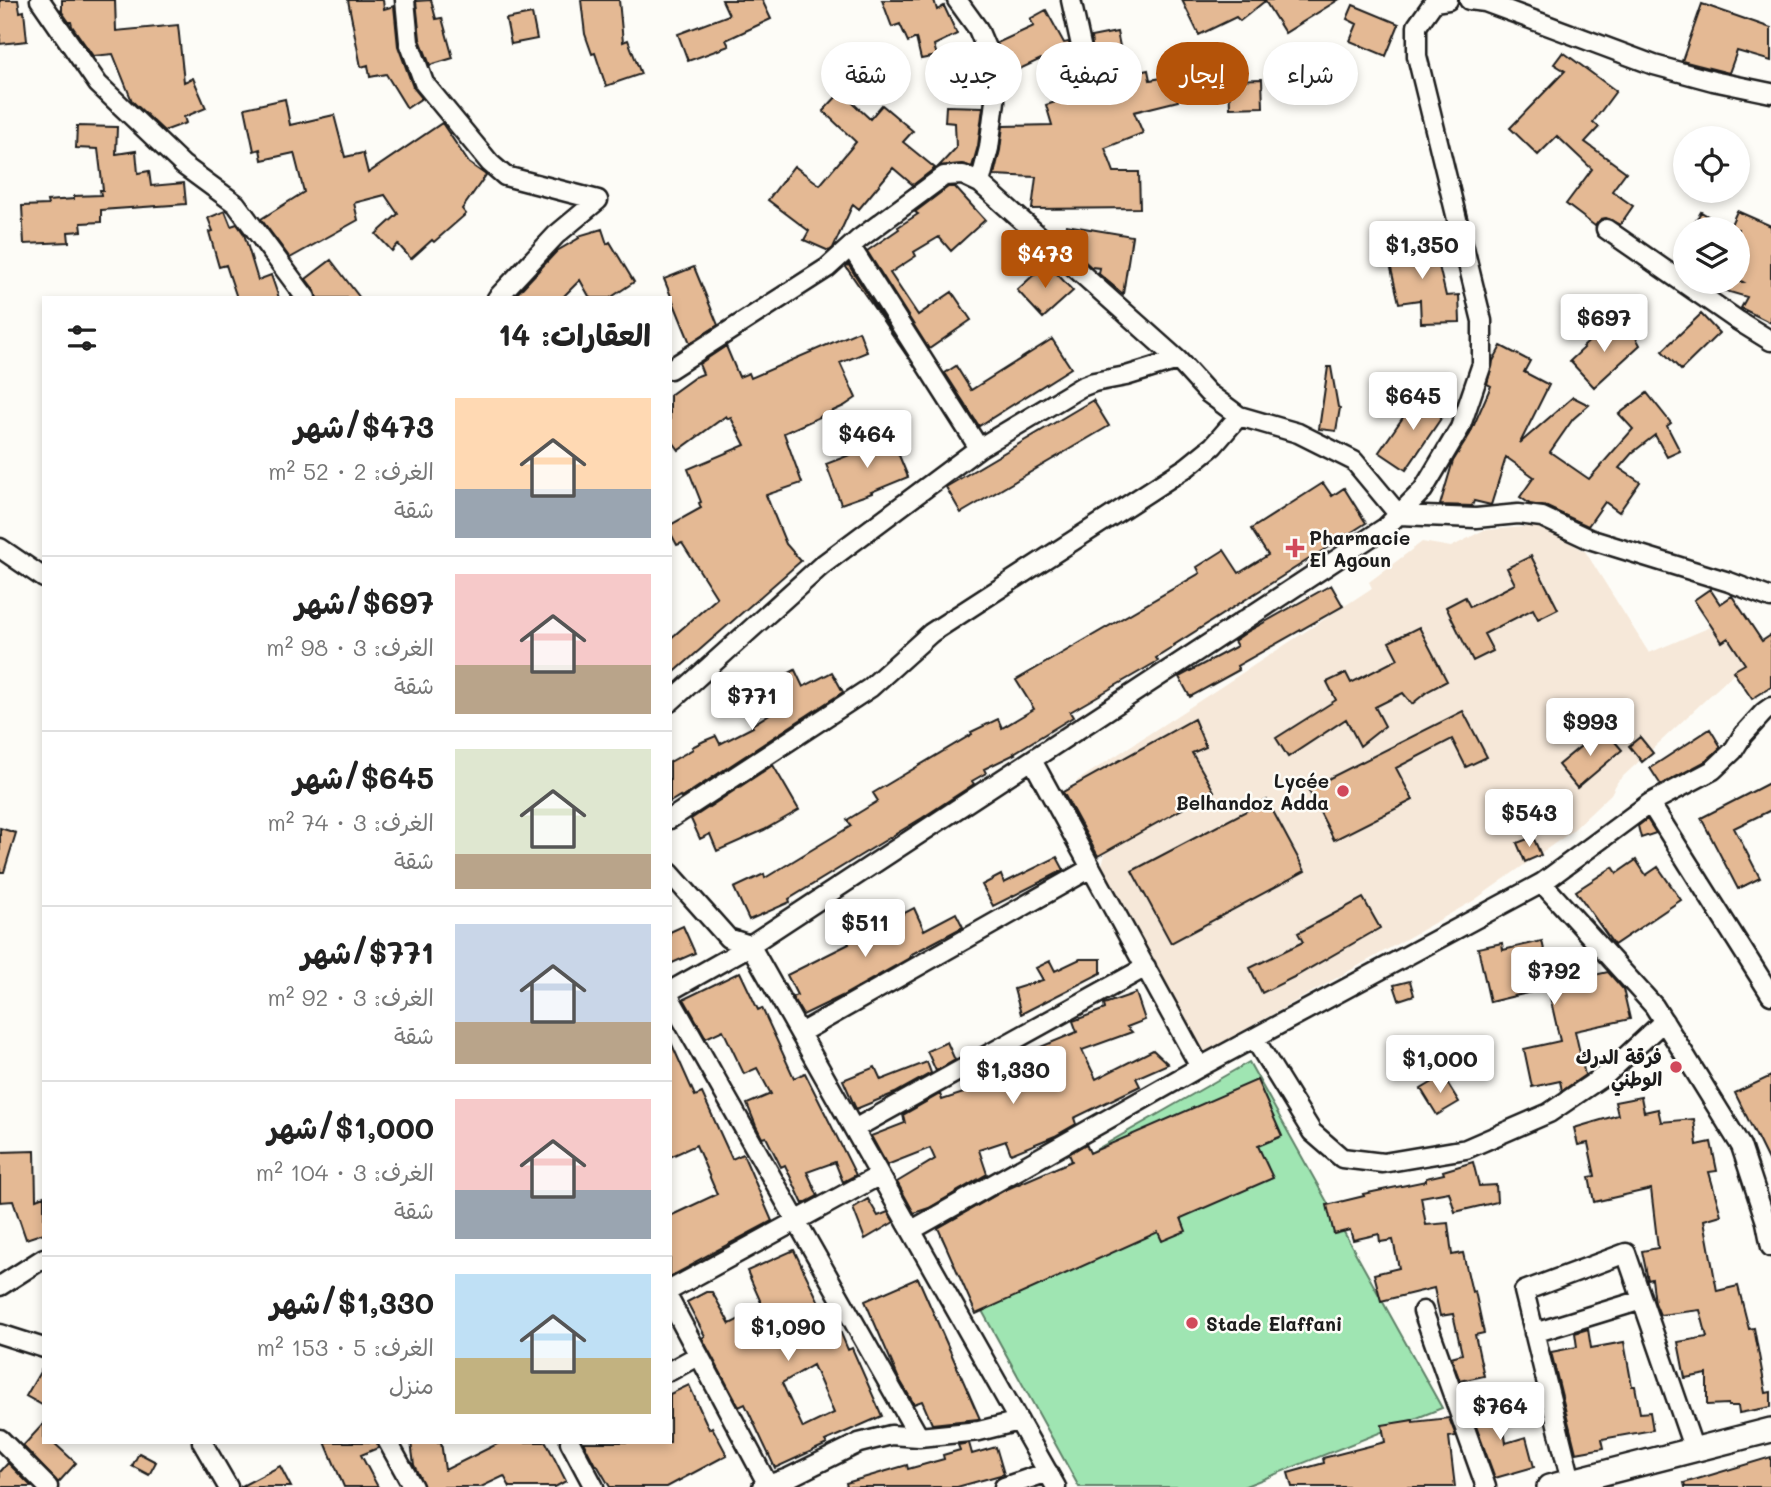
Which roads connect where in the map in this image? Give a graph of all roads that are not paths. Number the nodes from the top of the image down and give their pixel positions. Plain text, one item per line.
1 (40, 0) edge
2 (405, 0) edge
3 (957, 0) edge
4 (1071, 0) edge
5 (1469, 0) edge
6 (1438, 1) edge
7 (1080, 42) edge
8 (1771, 93) edge
9 (980, 183) junction
10 (1606, 229) dead end
11 (851, 247) junction
12 (305, 296) edge
13 (498, 296) edge
14 (1771, 341) edge
15 (1178, 360) junction
16 (672, 368) edge
17 (1239, 416) junction
18 (979, 447) junction
19 (1399, 515) junction
20 (0, 548) edge
21 (42, 577) edge
22 (1771, 598) edge
23 (672, 700) edge
24 (1771, 707) edge
25 (1032, 760) junction
26 (1650, 803) junction
27 (672, 818) edge
28 (1091, 868) junction
29 (672, 875) edge
30 (1542, 883) junction
31 (751, 945) junction
32 (1146, 968) junction
33 (672, 990) edge
34 (1771, 995) edge
35 (672, 1003) edge
36 (1664, 1021) junction
37 (800, 1033) junction
38 (1254, 1038) junction
39 (1200, 1067) junction
40 (855, 1129) junction
41 (880, 1175) junction
42 (796, 1221) junction
43 (912, 1230) junction
44 (1771, 1247) edge
45 (42, 1259) edge
46 (0, 1286) edge
47 (672, 1289) edge
48 (1642, 1300) junction
49 (672, 1305) edge
50 (1423, 1311) dead end
51 (1534, 1333) junction
52 (0, 1334) edge
53 (42, 1347) edge
54 (699, 1355) junction
55 (672, 1370) edge
56 (1019, 1421) junction
57 (1771, 1430) edge
58 (919, 1437) junction
59 (0, 1439) edge
60 (203, 1444) edge
61 (389, 1444) edge
62 (571, 1444) edge
63 (1694, 1450) junction
64 (1052, 1479) edge
65 (1571, 1481) junction
66 (765, 1486) edge
67 (48, 1487) edge
68 (228, 1487) edge
69 (413, 1487) edge
70 (594, 1487) edge
71 (1004, 1487) edge
72 (1486, 1487) edge
73 (1549, 1487) edge

1 - 12 street
2 - 13 street
3 - 9 street
4 - 7 street
5 - 8 street
6 - 19 street
9 - 11 street
9 - 15 street
10 - 14 street
11 - 16 street
11 - 18 street
15 - 17 street
15 - 18 street
17 - 19 street
17 - 27 street
18 - 23 street
19 - 22 street
19 - 25 street
20 - 21 street
24 - 26 street
25 - 28 street
25 - 31 street
26 - 30 street
26 - 34 street
28 - 32 street
28 - 37 street
29 - 31 street
30 - 36 street
30 - 38 street
31 - 33 street
31 - 37 street
32 - 39 street
32 - 40 street
35 - 42 street
36 - 38 street
36 - 44 street
37 - 40 street
38 - 39 street
39 - 43 street
40 - 41 street
41 - 42 street
41 - 43 street
42 - 47 street
42 - 58 street
43 - 56 street
45 - 46 street
48 - 51 street
48 - 51 street
48 - 63 street
49 - 54 street
50 - 72 street
51 - 65 street
52 - 53 street
54 - 55 street
54 - 66 street
56 - 58 street
56 - 64 street
57 - 63 main road
58 - 66 street
59 - 67 street
60 - 68 street
61 - 69 street
62 - 70 street
63 - 65 main road
64 - 71 street
65 - 73 main road

